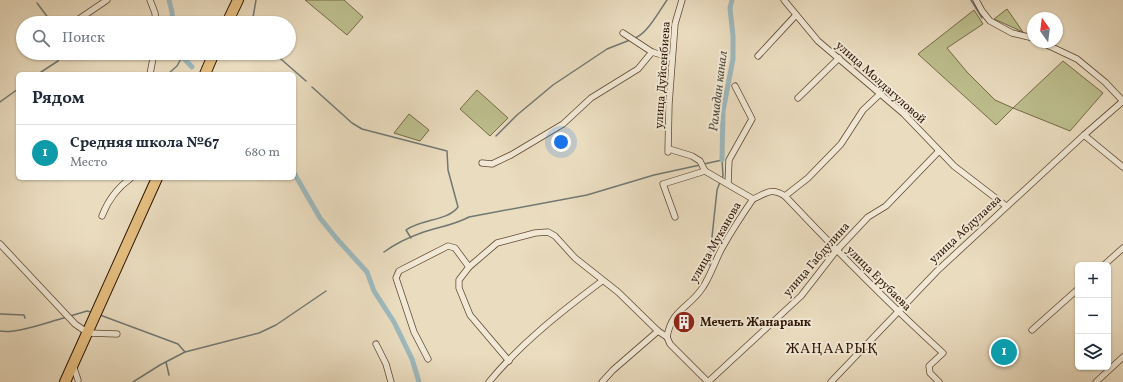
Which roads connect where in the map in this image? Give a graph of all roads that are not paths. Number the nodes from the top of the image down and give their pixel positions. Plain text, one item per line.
1 (107, 0) edge
2 (150, 0) edge
3 (238, 0) edge
4 (682, 0) edge
5 (784, 0) edge
6 (976, 0) edge
7 (796, 15) junction
8 (83, 16) edge
9 (155, 16) edge
10 (231, 16) edge
11 (622, 33) dead end
12 (1027, 37) edge
13 (1054, 48) edge
14 (652, 52) junction
15 (758, 56) dead end
16 (672, 58) junction
17 (839, 58) junction
18 (153, 60) edge
19 (211, 60) edge
20 (150, 72) edge
21 (205, 72) edge
22 (735, 86) dead end
23 (880, 94) junction
24 (798, 98) dead end
25 (1123, 101) edge
26 (1084, 135) junction
27 (669, 151) joint
28 (939, 151) junction
29 (482, 163) dead end
30 (1123, 167) edge
31 (705, 171) junction
32 (129, 180) edge
33 (157, 180) edge
34 (728, 184) junction
35 (785, 196) junction
36 (753, 199) junction
37 (1006, 206) junction
38 (102, 216) dead end
39 (675, 217) dead end
40 (0, 244) edge
41 (1123, 248) edge
42 (836, 251) junction
43 (1107, 262) edge
44 (468, 267) junction
45 (602, 281) junction
46 (1075, 292) edge
47 (898, 312) junction
48 (1032, 330) dead end
49 (658, 331) junction
50 (88, 333) junction
51 (117, 334) dead end
52 (667, 337) junction
53 (376, 344) dead end
54 (1123, 358) edge
55 (428, 359) dead end
56 (509, 361) junction
57 (73, 365) junction
58 (78, 380) dead end
59 (65, 382) edge
60 (391, 382) edge
61 (489, 382) edge
62 (602, 382) edge
63 (708, 382) edge
64 (831, 382) edge
65 (939, 382) edge
66 (1096, 382) edge

1 - 8 street
2 - 9 street
3 - 10 highway
4 - 16 street, улица Дуйсенбиева
5 - 7 street, улица Молдагуловой
6 - 12 street
7 - 15 street
7 - 17 street, улица Молдагуловой
11 - 14 street
13 - 25 street
14 - 16 street
14 - 29 street
16 - 27 street, улица Дуйсенбиева
17 - 23 street, улица Молдагуловой
17 - 24 street
18 - 20 street
19 - 21 highway
22 - 34 street
23 - 28 street, улица Молдагуловой
23 - 35 street
25 - 26 street, улица Абдулаева
26 - 30 street
26 - 37 street, улица Абдулаева
27 - 31 street, улица Муканова
28 - 37 street, улица Молдагуловой
28 - 42 street, улица Габдулина
31 - 34 street, улица Муканова
31 - 39 street
32 - 38 street
33 - 50 highway
34 - 36 street, улица Муканова
35 - 36 street
35 - 42 street, улица Ерубаева
36 - 52 street, улица Муканова
37 - 47 street, улица Абдулаева
40 - 50 street
41 - 43 street
42 - 47 street, улица Ерубаева
42 - 63 street, улица Габдулина
44 - 45 street
44 - 55 street
44 - 56 street
45 - 49 street
45 - 56 street
46 - 48 street
47 - 64 street, улица Абдулаева
47 - 65 street, улица Ерубаева
49 - 52 street
49 - 62 street
50 - 51 street
50 - 57 highway
52 - 63 street
53 - 60 street
54 - 66 street
56 - 61 street
57 - 58 street
57 - 59 highway

